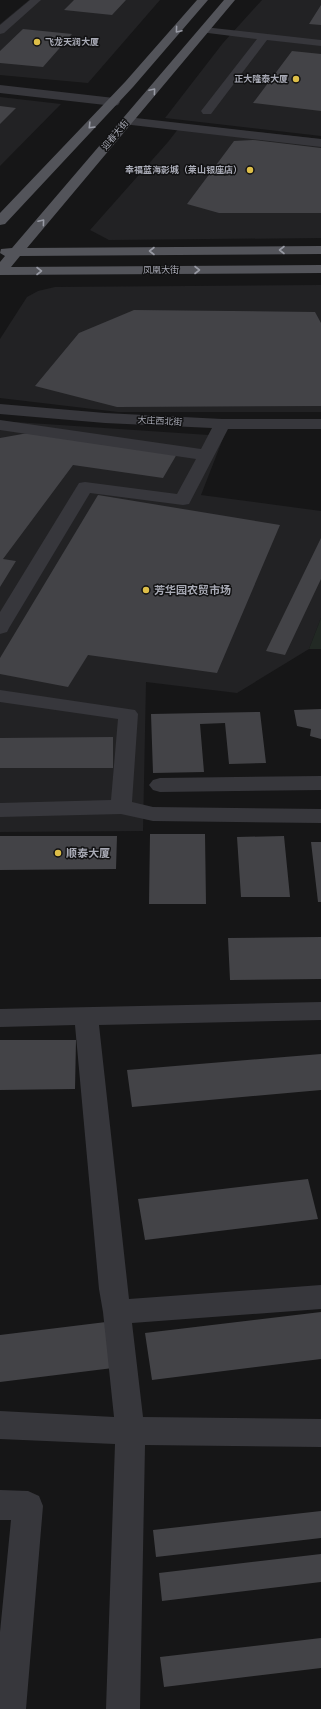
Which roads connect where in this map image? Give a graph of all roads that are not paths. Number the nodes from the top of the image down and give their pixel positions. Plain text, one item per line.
1 (36, 0) edge
2 (203, 0) edge
3 (230, 0) edge
4 (208, 26) junction
5 (0, 31) edge
6 (321, 32) edge
7 (264, 37) junction
8 (321, 43) edge
9 (0, 89) edge
10 (114, 102) junction
11 (136, 110) junction
12 (207, 111) dead end
13 (127, 121) junction
14 (268, 125) dead end
15 (321, 143) edge
16 (0, 221) edge
17 (321, 250) edge
18 (0, 252) edge
19 (16, 252) junction
20 (321, 269) edge
21 (0, 271) edge
22 (0, 409) edge
23 (222, 424) junction
24 (321, 424) edge
25 (0, 425) edge
26 (206, 455) junction
27 (0, 593) edge
28 (19, 596) junction
29 (0, 628) edge
30 (0, 696) edge
31 (321, 783) edge
32 (160, 785) dead end
33 (122, 807) junction
34 (0, 810) edge
35 (321, 816) edge
36 (321, 1011) edge
37 (86, 1017) junction
38 (0, 1018) edge
39 (321, 1297) edge
40 (117, 1312) junction
41 (0, 1425) edge
42 (130, 1432) junction
43 (321, 1433) edge
44 (0, 1504) edge
45 (9, 1709) edge
46 (124, 1709) edge

1 - 5 street
2 -> 10 main road
3 - 4 main road, 迎春大街
4 - 6 street
4 - 7 street
11 -> 4 main road, 迎春大街
7 - 8 street
7 - 12 street
9 - 10 street
10 -> 16 main road
11 - 13 main road, 迎春大街
11 - 14 street
13 - 15 street
19 -> 13 main road, 迎春大街
17 -> 19 main road, 凤凰大街
18 - 19 main road, 凤凰大街
19 - 21 main road, 迎春大街
21 -> 20 main road, 凤凰大街
22 - 23 street, 大庄西北街
23 - 24 street, 大庄西北街
23 - 26 street
25 - 26 street
26 - 28 street
27 - 28 street
28 - 29 street
30 - 33 street
31 - 32 street
33 - 34 street
33 - 35 street
36 - 37 street
37 - 38 street
37 - 40 street
39 - 40 street
40 - 42 street
41 - 42 street
42 - 43 street
42 - 46 street
44 - 45 street

